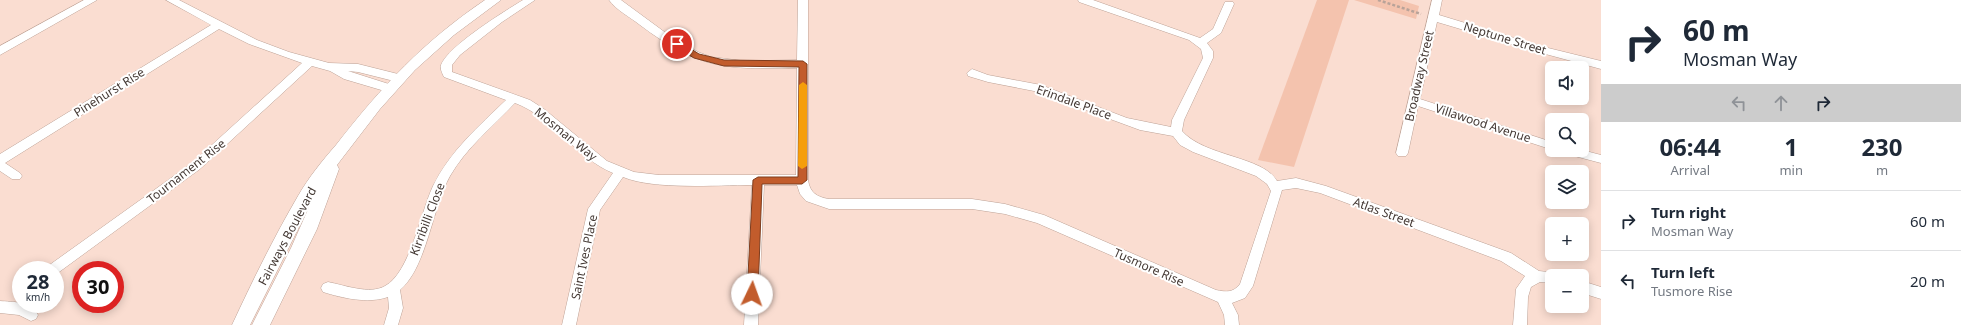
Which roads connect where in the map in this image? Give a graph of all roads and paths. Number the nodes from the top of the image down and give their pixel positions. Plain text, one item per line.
1 (92, 0) edge
2 (494, 0) edge
3 (530, 0) edge
4 (614, 0) edge
5 (803, 0) edge
6 (1084, 0) edge
7 (1378, 0) edge
8 (1436, 0) edge
9 (176, 1) edge
10 (1230, 4) dead end
11 (1421, 14) dead end
12 (1433, 17) junction
13 (219, 24) junction
14 (1201, 42) junction
15 (0, 51) edge
16 (310, 62) junction
17 (803, 64) junction
18 (1601, 65) edge
19 (972, 73) dead end
20 (393, 83) junction
21 (514, 98) junction
22 (1414, 101) junction
23 (1176, 132) junction
24 (1545, 144) edge
25 (339, 151) junction
26 (1402, 153) dead end
27 (1589, 156) edge
28 (0, 160) edge
29 (1601, 160) edge
30 (0, 165) edge
31 (620, 173) junction
32 (16, 176) dead end
33 (758, 180) junction
34 (802, 180) junction
35 (1275, 186) junction
36 (279, 250) junction
37 (297, 250) junction
38 (64, 262) edge
39 (1545, 278) edge
40 (1532, 279) junction
41 (328, 288) dead end
42 (393, 289) junction
43 (1589, 289) edge
44 (1601, 294) edge
45 (1223, 298) junction
46 (11, 304) edge
47 (31, 315) dead end
48 (242, 325) edge
49 (261, 325) edge
50 (391, 325) edge
51 (569, 325) edge
52 (751, 325) edge
53 (1232, 325) edge
54 (1520, 325) edge

1 - 15 street
2 - 20 street, Fairways Boulevard
3 - 21 street, Mosman Way
4 - 17 street
5 - 17 street, Tusmore Rise
6 - 14 street
7 - 11 path
8 - 12 street, Broadway Street
9 - 13 street
10 - 14 street
12 - 18 street, Neptune Street
12 - 22 street, Broadway Street
13 - 16 street
13 - 28 street, Pinehurst Rise
14 - 23 street
16 - 20 street
16 - 38 street, Tournament Rise
17 - 34 street, Tusmore Rise
19 - 23 street, Erindale Place
20 - 25 street, Fairways Boulevard
21 - 31 street, Mosman Way
21 - 42 street, Kirribilli Close
22 - 24 street, Villawood Avenue
22 - 26 street, Broadway Street
23 - 35 street
25 - 36 street, Fairways Boulevard
25 - 37 street, Fairways Boulevard
27 - 29 street
30 - 32 street
31 - 33 street, Mosman Way
31 - 51 street, Saint Ives Place
33 - 34 street, Mosman Way
33 - 52 street
34 - 45 street, Tusmore Rise
35 - 40 street, Atlas Street
35 - 45 street
36 - 37 street
36 - 48 street, Fairways Boulevard
37 - 49 street, Fairways Boulevard
39 - 40 street
40 - 54 street
41 - 42 street
42 - 50 street
43 - 44 street
45 - 53 street
46 - 47 street

